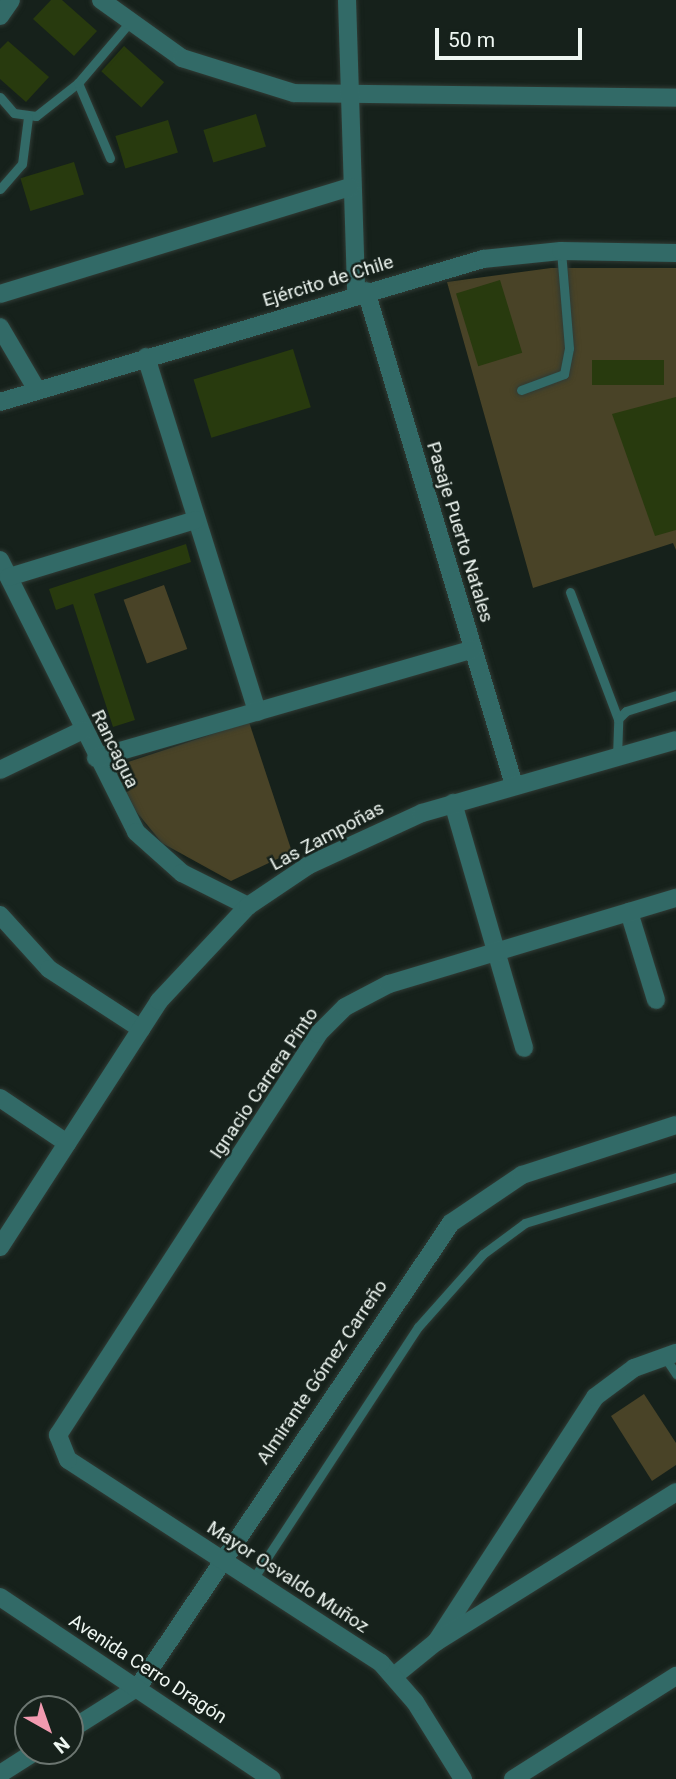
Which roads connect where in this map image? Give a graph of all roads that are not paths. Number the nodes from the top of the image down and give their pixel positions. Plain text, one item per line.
1 (11, 0) edge
2 (101, 0) edge
3 (347, 0) edge
4 (0, 16) edge
5 (129, 23) junction
6 (78, 83) junction
7 (349, 96) junction
8 (0, 97) edge
9 (676, 98) edge
10 (28, 117) junction
11 (110, 158) dead end
12 (350, 187) junction
13 (0, 189) edge
14 (561, 251) junction
15 (676, 253) edge
16 (361, 292) junction
17 (0, 294) edge
18 (0, 327) edge
19 (146, 357) junction
20 (37, 390) junction
21 (522, 390) dead end
22 (0, 401) edge
23 (196, 520) junction
24 (0, 560) edge
25 (9, 577) junction
26 (570, 592) dead end
27 (473, 649) junction
28 (676, 695) edge
29 (257, 712) junction
30 (618, 719) junction
31 (83, 730) junction
32 (676, 740) edge
33 (617, 757) junction
34 (96, 758) junction
35 (0, 770) edge
36 (514, 785) junction
37 (453, 803) junction
38 (676, 898) edge
39 (248, 906) junction
40 (629, 912) junction
41 (0, 915) edge
42 (495, 952) junction
43 (656, 1000) dead end
44 (141, 1028) junction
45 (524, 1048) dead end
46 (0, 1098) edge
47 (676, 1125) edge
48 (67, 1143) junction
49 (676, 1177) edge
50 (0, 1247) edge
51 (670, 1355) edge
52 (676, 1374) edge
53 (58, 1444) joint
54 (676, 1492) edge
55 (222, 1560) junction
56 (253, 1579) junction
57 (0, 1597) edge
58 (436, 1642) junction
59 (394, 1676) junction
60 (676, 1676) edge
61 (138, 1687) junction
62 (84, 1721) edge
63 (272, 1779) edge
64 (463, 1779) edge
65 (513, 1779) edge

1 - 4 street
2 - 5 street
3 - 7 street, Pasaje Puerto Natales
5 - 6 lane
5 - 7 street
6 - 10 lane
6 - 11 lane
7 - 9 street
7 - 12 street, Pasaje Puerto Natales
8 - 10 lane
10 - 13 lane
12 - 16 street, Pasaje Puerto Natales
12 - 17 street
14 - 15 street, Ejército de Chile
14 - 16 street, Ejército de Chile
14 - 21 lane
16 - 19 street, Ejército de Chile
16 - 27 street, Pasaje Puerto Natales
18 - 20 street
19 - 20 street, Ejército de Chile
19 - 23 street
20 - 22 street, Ejército de Chile
23 - 25 street
23 - 29 street
24 - 25 street, Rancagua
25 - 31 street, Rancagua
26 - 30 lane
27 - 29 street
27 - 36 street, Pasaje Puerto Natales
28 - 30 lane
29 - 34 street
30 - 33 lane
31 - 34 street, Rancagua
31 - 35 street
32 - 33 street, Las Zampoñas
33 - 36 street, Las Zampoñas
34 - 39 street, Rancagua
36 - 37 street, Las Zampoñas
37 - 39 street, Las Zampoñas
37 - 42 street
38 - 40 street, Ignacio Carrera Pinto
39 - 44 street, Las Zampoñas
40 - 42 street, Ignacio Carrera Pinto
40 - 43 street
41 - 44 street
42 - 45 street
42 - 53 street, Ignacio Carrera Pinto
44 - 48 street, Las Zampoñas
46 - 48 street
47 - 55 street, Almirante Gómez Carreño
48 - 50 street, Las Zampoñas
49 - 56 lane
51 - 52 lane
51 - 58 street
53 - 55 street, Mayor Osvaldo Muñoz
54 - 58 street
55 - 56 street, Mayor Osvaldo Muñoz
55 - 61 street, Almirante Gómez Carreño
56 - 59 street, Mayor Osvaldo Muñoz
57 - 61 street, Avenida Cerro Dragón
58 - 59 street
59 - 64 street, Mayor Osvaldo Muñoz
60 - 65 street
61 - 62 street, Almirante Gómez Carreño
61 - 63 street, Avenida Cerro Dragón

